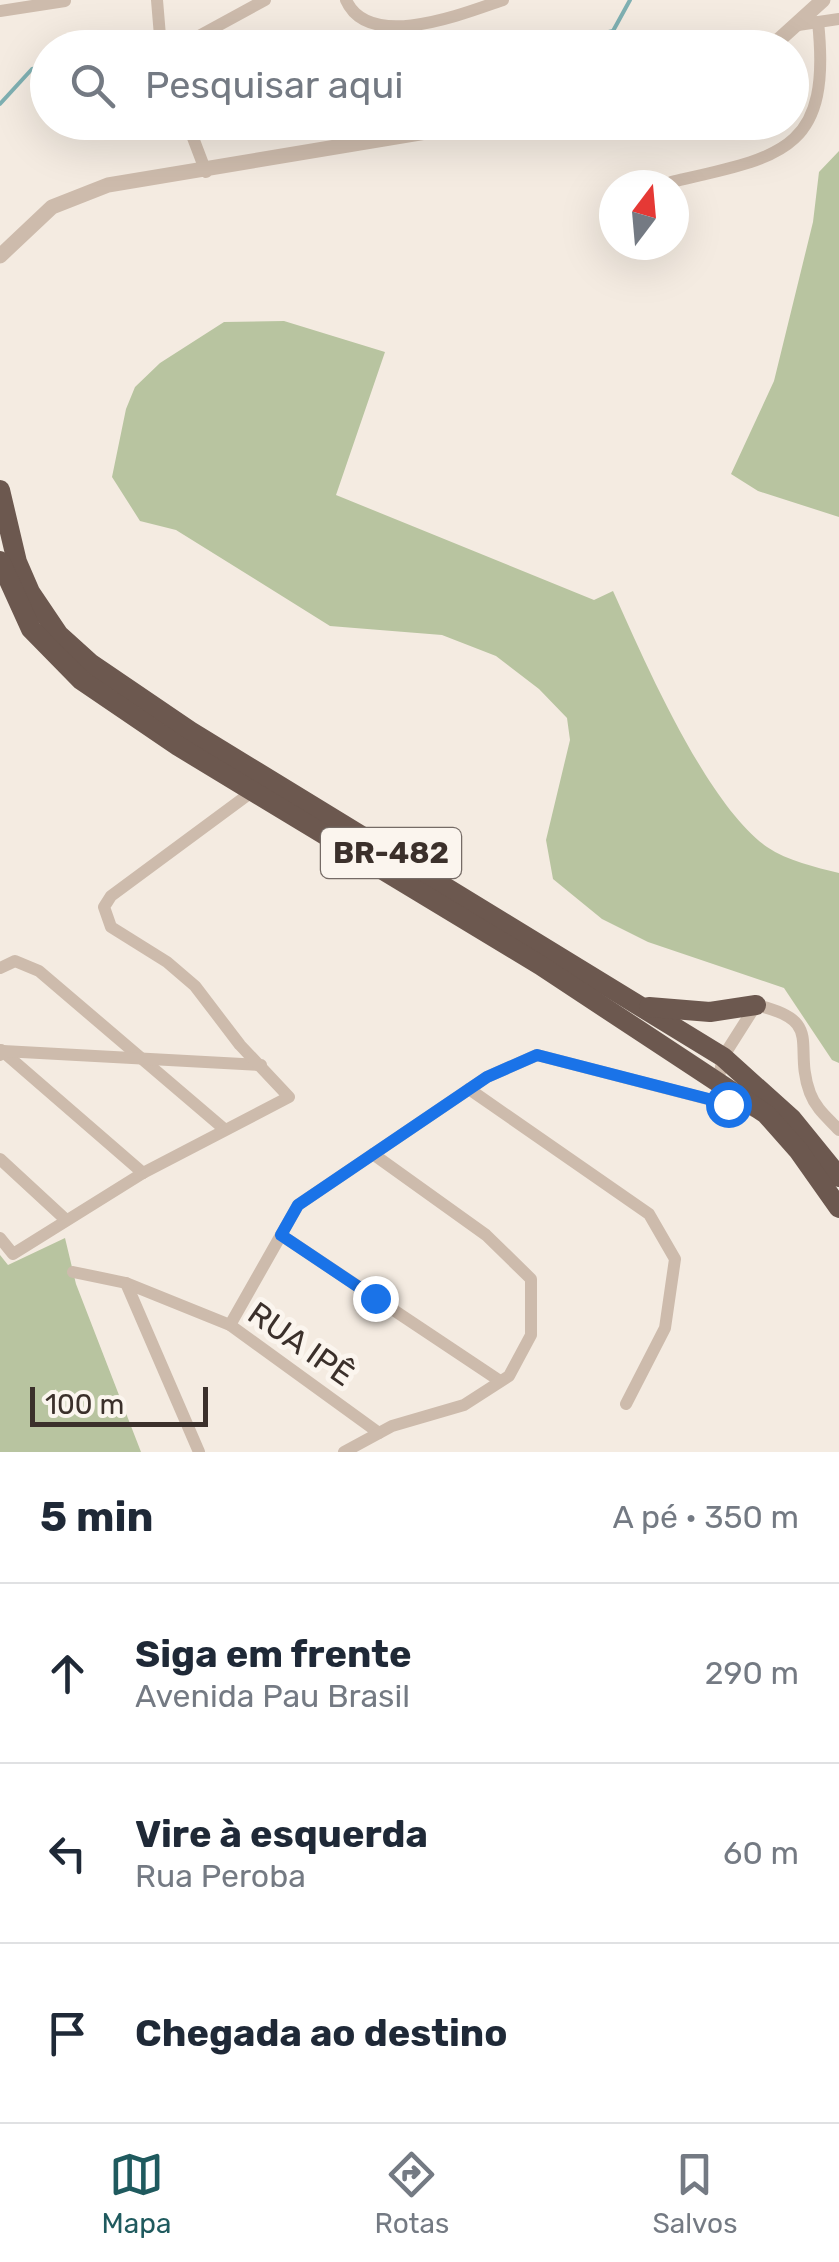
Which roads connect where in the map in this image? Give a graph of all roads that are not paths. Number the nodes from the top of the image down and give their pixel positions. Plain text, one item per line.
1 (158, 0) edge
2 (265, 0) edge
3 (346, 0) edge
4 (503, 0) edge
5 (823, 0) edge
6 (64, 1) edge
7 (0, 12) edge
8 (839, 19) edge
9 (818, 22) junction
10 (798, 25) junction
11 (160, 30) edge
12 (210, 30) edge
13 (792, 30) edge
14 (809, 122) edge
15 (194, 140) edge
16 (385, 140) edge
17 (789, 140) edge
18 (206, 172) junction
19 (689, 178) edge
20 (2, 258) edge
21 (0, 490) edge
22 (0, 561) edge
23 (184, 738) junction
24 (253, 792) junction
25 (365, 849) junction
26 (540, 966) junction
27 (574, 966) junction
28 (0, 968) edge
29 (756, 1005) junction
30 (641, 1006) junction
31 (1, 1052) edge
32 (723, 1057) junction
33 (142, 1061) junction
34 (261, 1065) junction
35 (718, 1082) junction
36 (470, 1089) junction
37 (766, 1114) junction
38 (837, 1127) edge
39 (224, 1128) junction
40 (373, 1154) junction
41 (0, 1159) edge
42 (143, 1173) junction
43 (839, 1177) edge
44 (839, 1208) edge
45 (65, 1220) junction
46 (281, 1235) junction
47 (0, 1238) edge
48 (73, 1272) dead end
49 (126, 1283) junction
50 (230, 1325) junction
51 (500, 1382) junction
52 (626, 1404) dead end
53 (379, 1433) junction
54 (198, 1452) edge
55 (344, 1452) edge

1 - 11 street
2 - 12 street
3 - 4 street
5 - 10 street
6 - 7 street
8 - 9 street
9 - 10 street
9 - 14 street
10 - 13 street
15 - 18 street
16 - 18 street
17 - 19 street
18 - 20 street
21 - 23 highway, BR-482
22 - 23 highway, BR-482
23 - 24 highway, BR-482
23 - 25 highway, BR-482
24 - 25 highway, BR-482
24 - 34 street
25 - 26 highway, BR-482
25 - 27 highway, BR-482
26 - 27 highway
26 - 35 highway, BR-482
27 - 30 highway, BR-482
28 - 33 street
29 - 30 highway
29 - 32 street
29 - 38 street
30 - 32 highway, BR-482
31 - 33 street
31 - 42 street
32 - 35 street
32 - 43 highway, BR-482
33 - 34 street
33 - 39 street
34 - 39 street
35 - 37 highway, BR-482
36 - 37 street
36 - 40 street
36 - 52 street
37 - 44 highway, BR-482
39 - 42 street
40 - 46 street
40 - 51 street
41 - 45 street
42 - 45 street
45 - 47 street
46 - 50 street
46 - 51 street
48 - 49 street, RUA IPÊ
49 - 50 street, RUA IPÊ
49 - 54 street
50 - 53 street, RUA IPÊ
51 - 53 street
53 - 55 street

